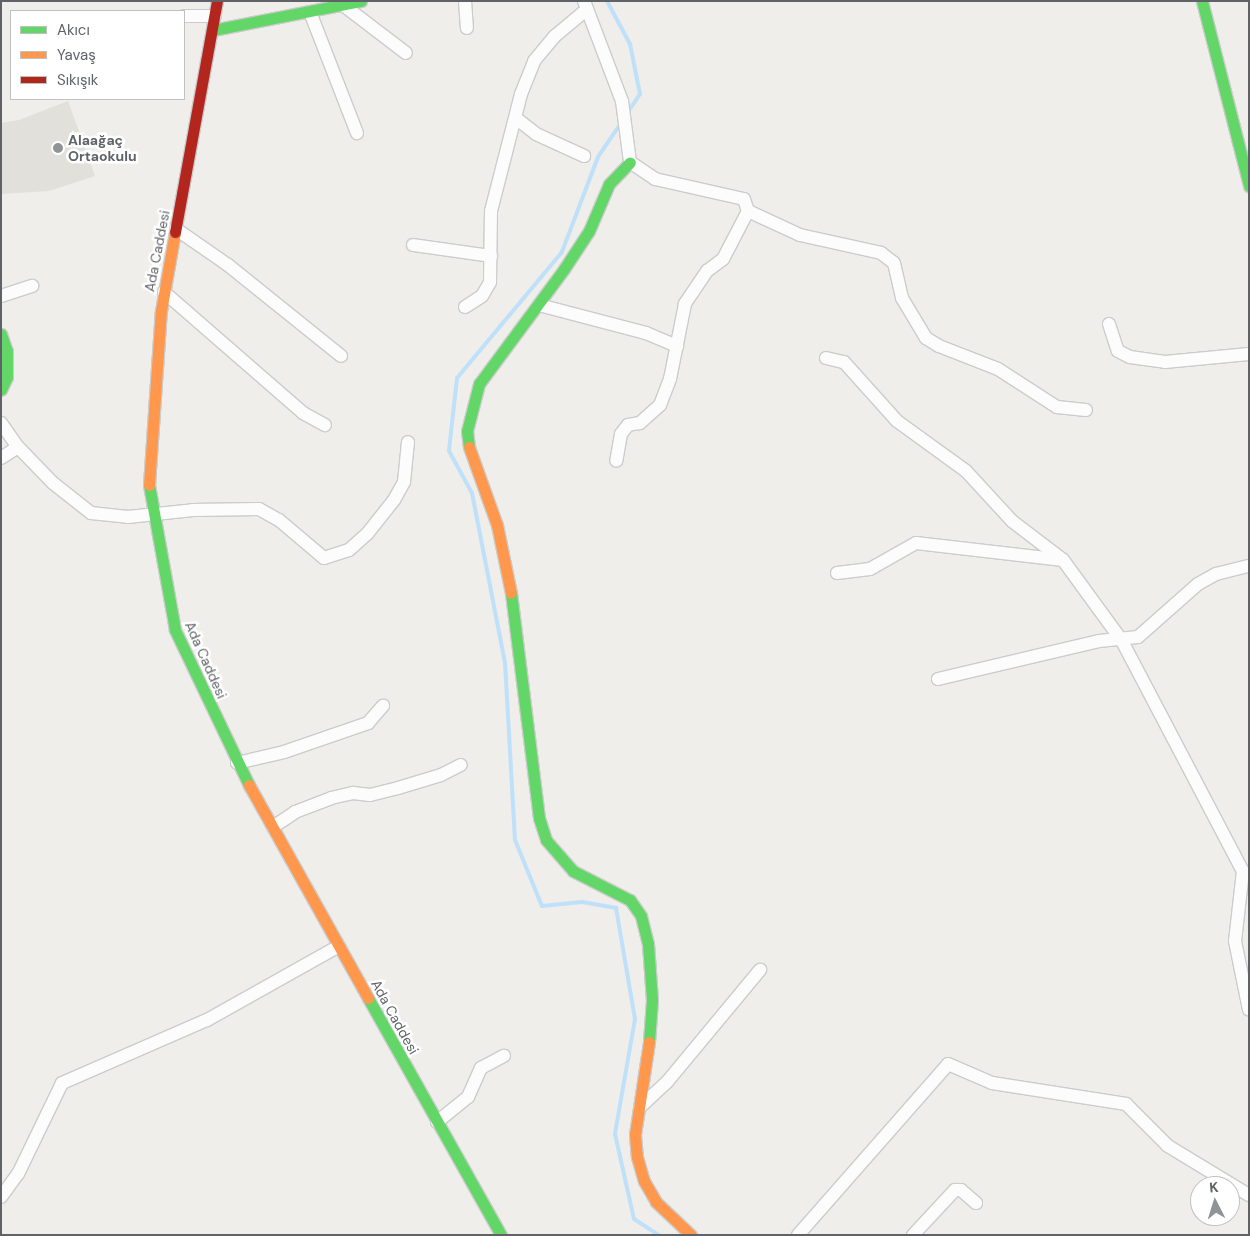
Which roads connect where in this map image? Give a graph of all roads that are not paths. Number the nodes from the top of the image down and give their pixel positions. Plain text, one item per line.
1 (217, 1) edge
2 (465, 1) edge
3 (1202, 1) edge
4 (353, 3) edge
5 (322, 6) edge
6 (585, 6) edge
7 (310, 12) junction
8 (185, 16) edge
9 (215, 16) junction
10 (467, 28) dead end
11 (213, 30) junction
12 (406, 53) dead end
13 (517, 119) junction
14 (357, 133) dead end
15 (584, 156) dead end
16 (630, 162) junction
17 (1249, 186) edge
18 (748, 211) junction
19 (176, 229) junction
20 (413, 245) dead end
21 (491, 256) junction
22 (32, 286) dead end
23 (164, 292) junction
24 (1, 296) edge
25 (539, 305) junction
26 (465, 307) dead end
27 (1109, 324) dead end
28 (1, 334) edge
29 (676, 346) junction
30 (1249, 354) edge
31 (342, 356) dead end
32 (826, 358) dead end
33 (1, 390) edge
34 (1086, 410) dead end
35 (1, 423) edge
36 (325, 425) dead end
37 (408, 442) dead end
38 (18, 447) junction
39 (1, 458) edge
40 (616, 461) dead end
41 (154, 514) junction
42 (1063, 560) junction
43 (1249, 566) edge
44 (837, 572) dead end
45 (1122, 641) junction
46 (938, 679) dead end
47 (383, 706) dead end
48 (237, 763) junction
49 (461, 765) dead end
50 (273, 827) junction
51 (1246, 874) edge
52 (339, 946) junction
53 (760, 970) dead end
54 (1249, 1010) edge
55 (504, 1056) dead end
56 (640, 1107) junction
57 (437, 1122) junction
58 (1249, 1195) edge
59 (1, 1197) edge
60 (976, 1203) dead end
61 (805, 1232) edge
62 (501, 1235) edge
63 (691, 1235) edge
64 (913, 1235) edge

1 - 9 street, Ada Caddesi
2 - 10 street
3 - 17 street
4 - 5 street
4 - 12 street
5 - 7 street
6 - 13 street
6 - 16 street
7 - 11 street
7 - 14 street
8 - 9 street
9 - 11 street, Ada Caddesi
11 - 19 street, Ada Caddesi
13 - 15 street
13 - 21 street
16 - 18 street
16 - 25 street
18 - 29 street
18 - 34 street
19 - 23 street, Ada Caddesi
19 - 31 street
20 - 21 street
21 - 26 street
22 - 24 street
23 - 36 street
23 - 41 street, Ada Caddesi
25 - 29 street
25 - 56 street
27 - 30 street
28 - 33 street
29 - 40 street
32 - 42 street
35 - 38 street
37 - 41 street
38 - 39 street
38 - 41 street
41 - 48 street, Ada Caddesi
42 - 44 street
42 - 45 street
43 - 45 street
45 - 46 street
45 - 51 street
47 - 48 street
48 - 50 street, Ada Caddesi
49 - 50 street
50 - 52 street, Ada Caddesi
51 - 54 street
52 - 57 street, Ada Caddesi
52 - 59 street
53 - 56 street
55 - 57 street
56 - 63 street
57 - 62 street, Ada Caddesi
58 - 61 street
60 - 64 street

